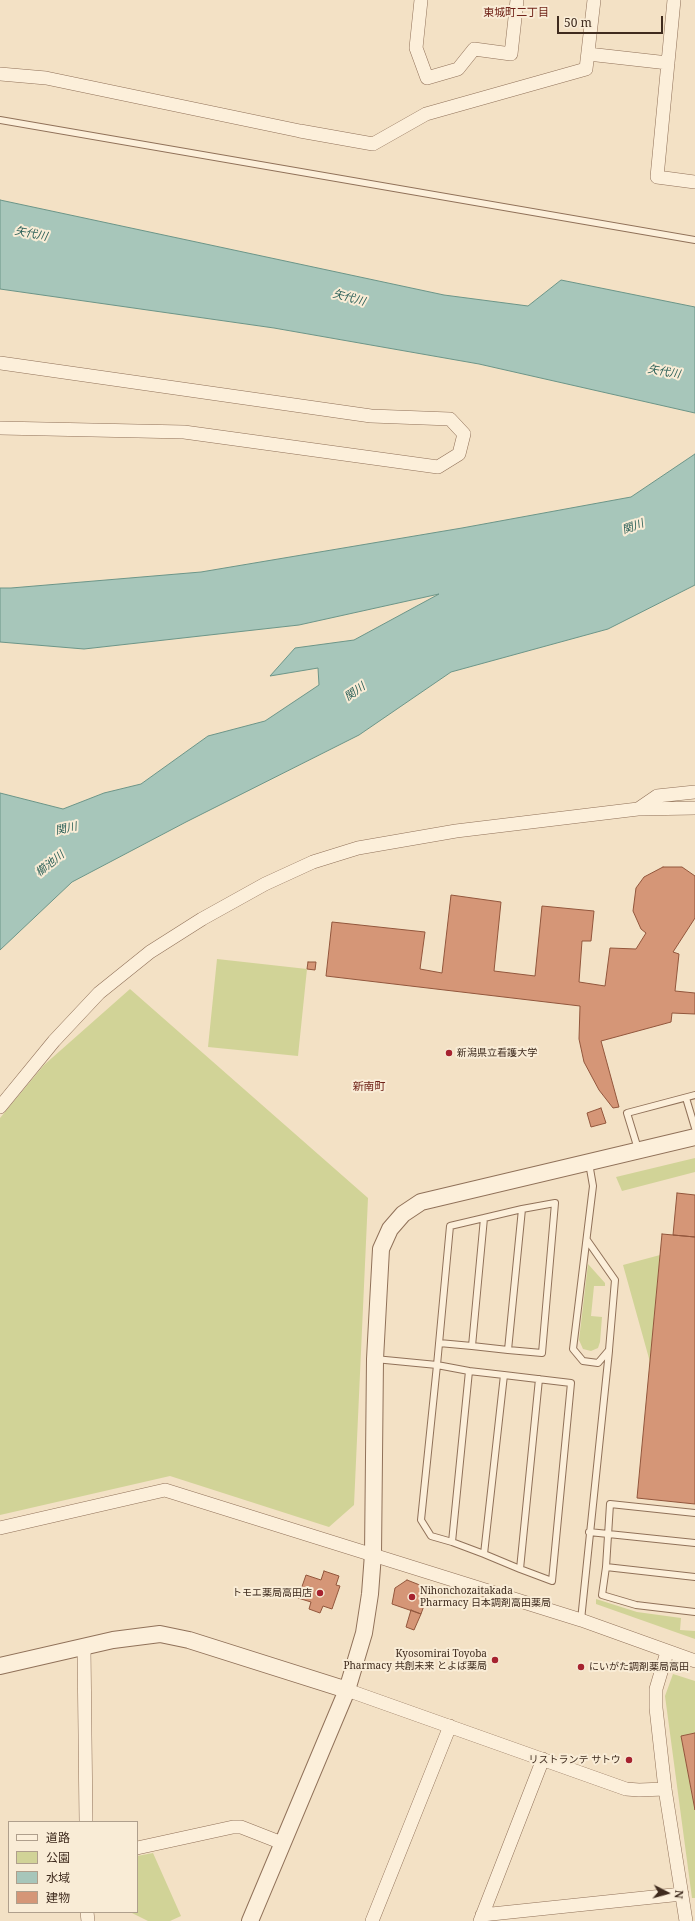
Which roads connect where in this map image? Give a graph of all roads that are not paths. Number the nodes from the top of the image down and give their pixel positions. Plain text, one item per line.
1 (421, 0) edge
2 (517, 0) edge
3 (594, 0) edge
4 (674, 0) edge
5 (588, 54) junction
6 (668, 63) junction
7 (0, 74) edge
8 (0, 120) edge
9 (695, 182) edge
10 (695, 240) edge
11 (0, 363) edge
12 (0, 428) edge
13 (695, 792) edge
14 (695, 808) edge
15 (638, 809) junction
16 (695, 1095) edge
17 (686, 1098) junction
18 (0, 1107) edge
19 (695, 1128) edge
20 (695, 1137) edge
21 (638, 1151) junction
22 (588, 1162) junction
23 (522, 1210) junction
24 (484, 1218) junction
25 (586, 1240) junction
26 (439, 1343) junction
27 (472, 1346) junction
28 (508, 1350) junction
29 (609, 1350) junction
30 (375, 1359) junction
31 (437, 1365) junction
32 (469, 1371) junction
33 (504, 1375) junction
34 (539, 1379) junction
35 (695, 1512) edge
36 (0, 1528) edge
37 (589, 1532) junction
38 (608, 1534) junction
39 (452, 1542) junction
40 (695, 1543) edge
41 (373, 1554) junction
42 (484, 1554) junction
43 (606, 1567) junction
44 (520, 1569) junction
45 (695, 1577) edge
46 (695, 1612) edge
47 (580, 1620) junction
48 (84, 1647) junction
49 (667, 1652) junction
50 (695, 1661) edge
51 (0, 1666) edge
52 (347, 1690) junction
53 (450, 1726) junction
54 (543, 1759) junction
55 (665, 1789) junction
56 (86, 1821) edge
57 (282, 1843) junction
58 (138, 1848) edge
59 (682, 1894) junction
60 (481, 1918) edge
61 (250, 1921) edge
62 (372, 1921) edge
63 (686, 1921) edge

1 - 2 street
3 - 5 street
4 - 6 street
5 - 6 street
5 - 7 street
6 - 9 street
8 - 10 lane
11 - 12 street
13 - 15 street
14 - 15 street
15 - 18 street
16 - 17 lane
17 - 19 lane
17 - 21 lane
20 - 21 street
21 - 22 street
22 - 25 lane
22 - 30 street
23 - 24 lane
23 - 28 lane
23 - 28 lane
24 - 26 lane
24 - 27 lane
25 - 29 lane
25 - 29 lane
26 - 27 lane
26 - 31 lane
27 - 28 lane
29 - 37 lane
30 - 31 lane
30 - 41 street
31 - 32 lane
31 - 39 lane
32 - 33 lane
32 - 39 lane
33 - 34 lane
33 - 42 lane
34 - 44 lane
34 - 44 lane
35 - 38 lane
36 - 41 street
37 - 38 lane
37 - 47 lane
38 - 40 lane
38 - 43 lane
39 - 42 lane
41 - 47 street
41 - 52 street
42 - 44 lane
43 - 45 lane
43 - 46 lane
47 - 49 street
48 - 51 street
48 - 52 street
48 - 56 street
49 - 50 street
49 - 55 street
52 - 53 street
52 - 57 street
53 - 54 street
53 - 62 street
54 - 55 street
54 - 60 street
55 - 59 street
57 - 58 street
57 - 61 street
59 - 60 street
59 - 63 street

